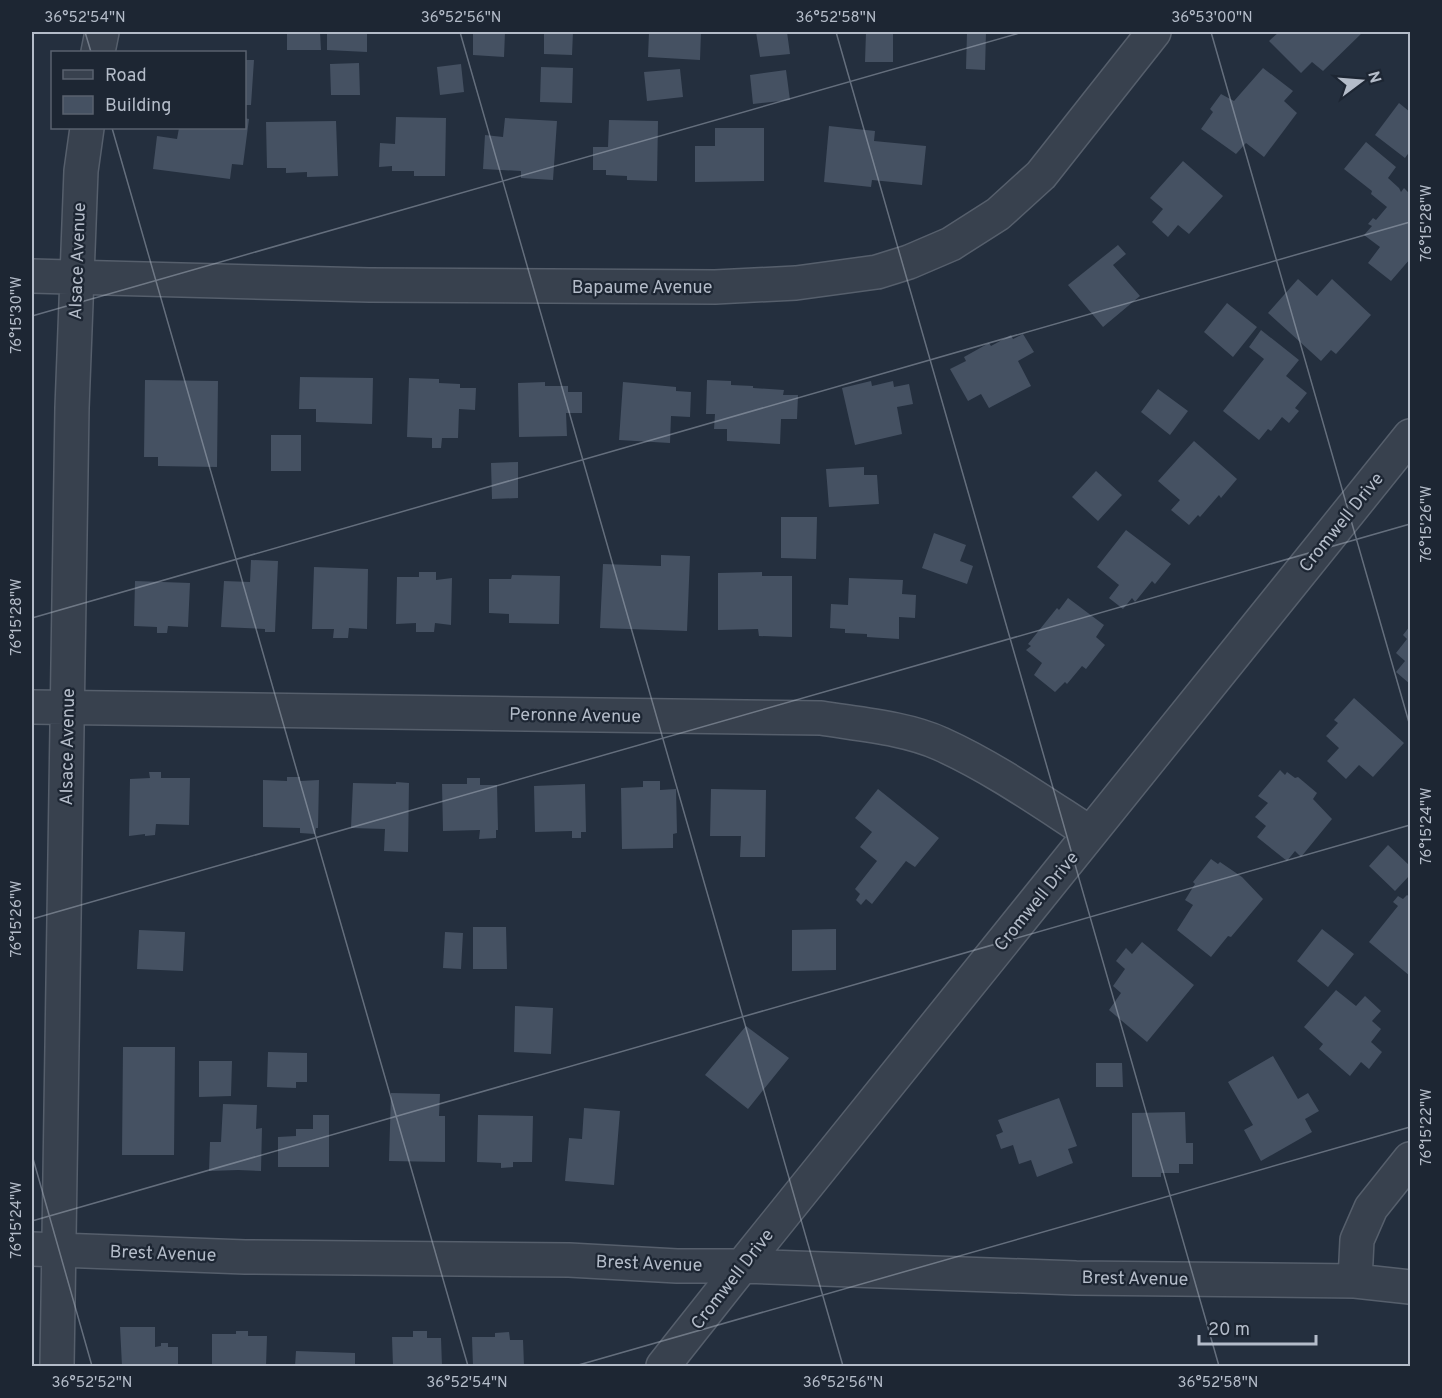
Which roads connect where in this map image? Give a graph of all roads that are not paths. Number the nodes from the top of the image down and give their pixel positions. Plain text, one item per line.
1 (102, 32) edge
2 (1154, 32) edge
3 (98, 51) edge
4 (87, 129) edge
5 (32, 276) edge
6 (76, 277) junction
7 (1410, 436) edge
8 (32, 707) edge
9 (68, 707) junction
10 (1090, 833) junction
11 (1410, 1159) edge
12 (46, 1249) edge
13 (742, 1266) junction
14 (1355, 1281) junction
15 (1410, 1287) edge
16 (57, 1366) edge
17 (663, 1366) edge

1 - 3 street
2 - 6 street, Bapaume Avenue
4 - 6 street, Alsace Avenue
5 - 6 street, Bapaume Avenue
6 - 9 street, Alsace Avenue
7 - 10 street, Cromwell Drive
8 - 9 street, Peronne Avenue
9 - 10 street, Peronne Avenue
9 - 12 street, Alsace Avenue
10 - 13 street, Cromwell Drive
11 - 14 street
12 - 13 street, Brest Avenue
12 - 16 street, Alsace Avenue
13 - 14 street, Brest Avenue
13 - 17 street, Cromwell Drive
14 - 15 street, Brest Avenue

